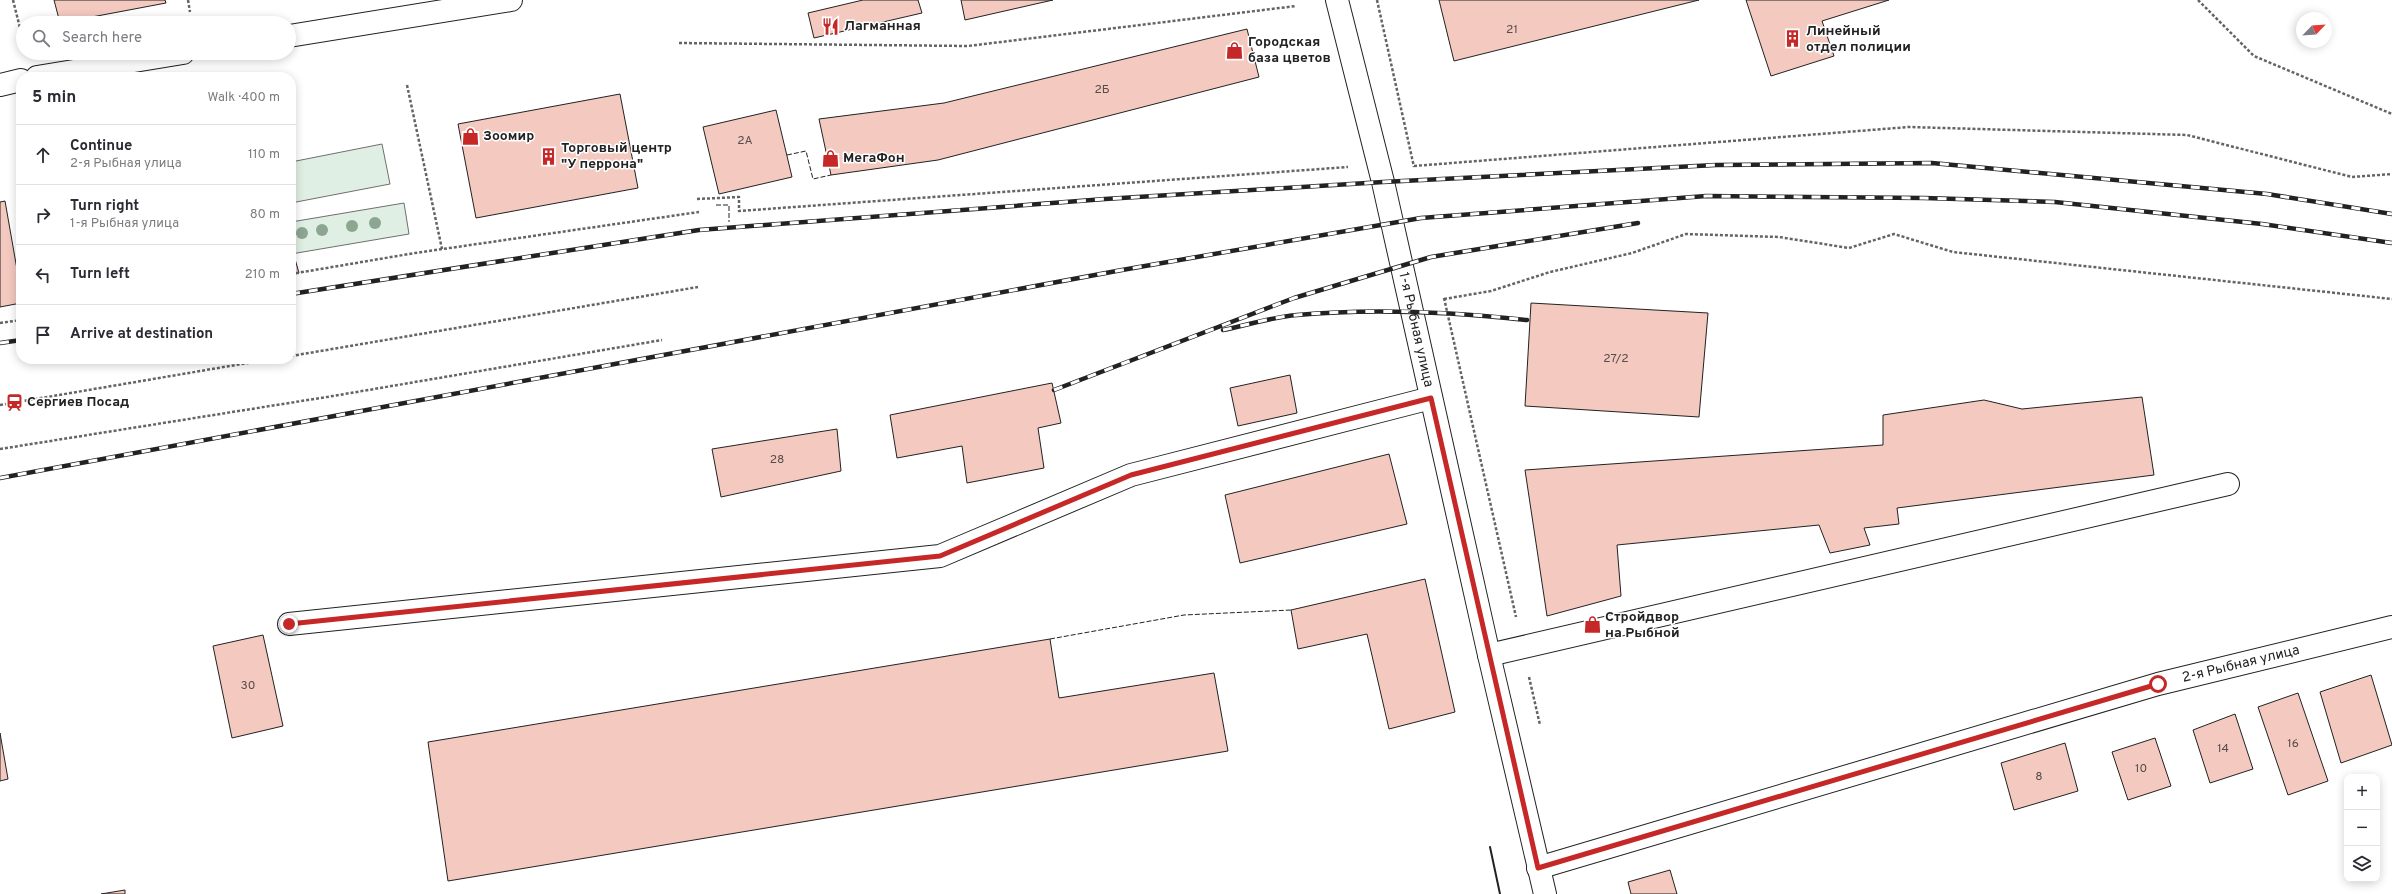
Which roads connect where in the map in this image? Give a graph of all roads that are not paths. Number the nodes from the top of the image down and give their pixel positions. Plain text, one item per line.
1 (511, 0) edge
2 (1337, 0) edge
3 (296, 35) edge
4 (140, 60) edge
5 (67, 72) edge
6 (16, 81) edge
7 (0, 85) edge
8 (1431, 398) junction
9 (2228, 484) dead end
10 (289, 624) dead end
11 (2392, 627) edge
12 (1489, 655) junction
13 (1538, 868) junction
14 (1545, 894) edge

1 - 3 street
2 - 8 street, 1-я Рыбная улица
4 - 5 street
6 - 7 street
8 - 10 street
8 - 12 street, 1-я Рыбная улица
9 - 12 street
11 - 13 street, 2-я Рыбная улица
12 - 13 street, 1-я Рыбная улица
13 - 14 street, 1-я Рыбная улица

